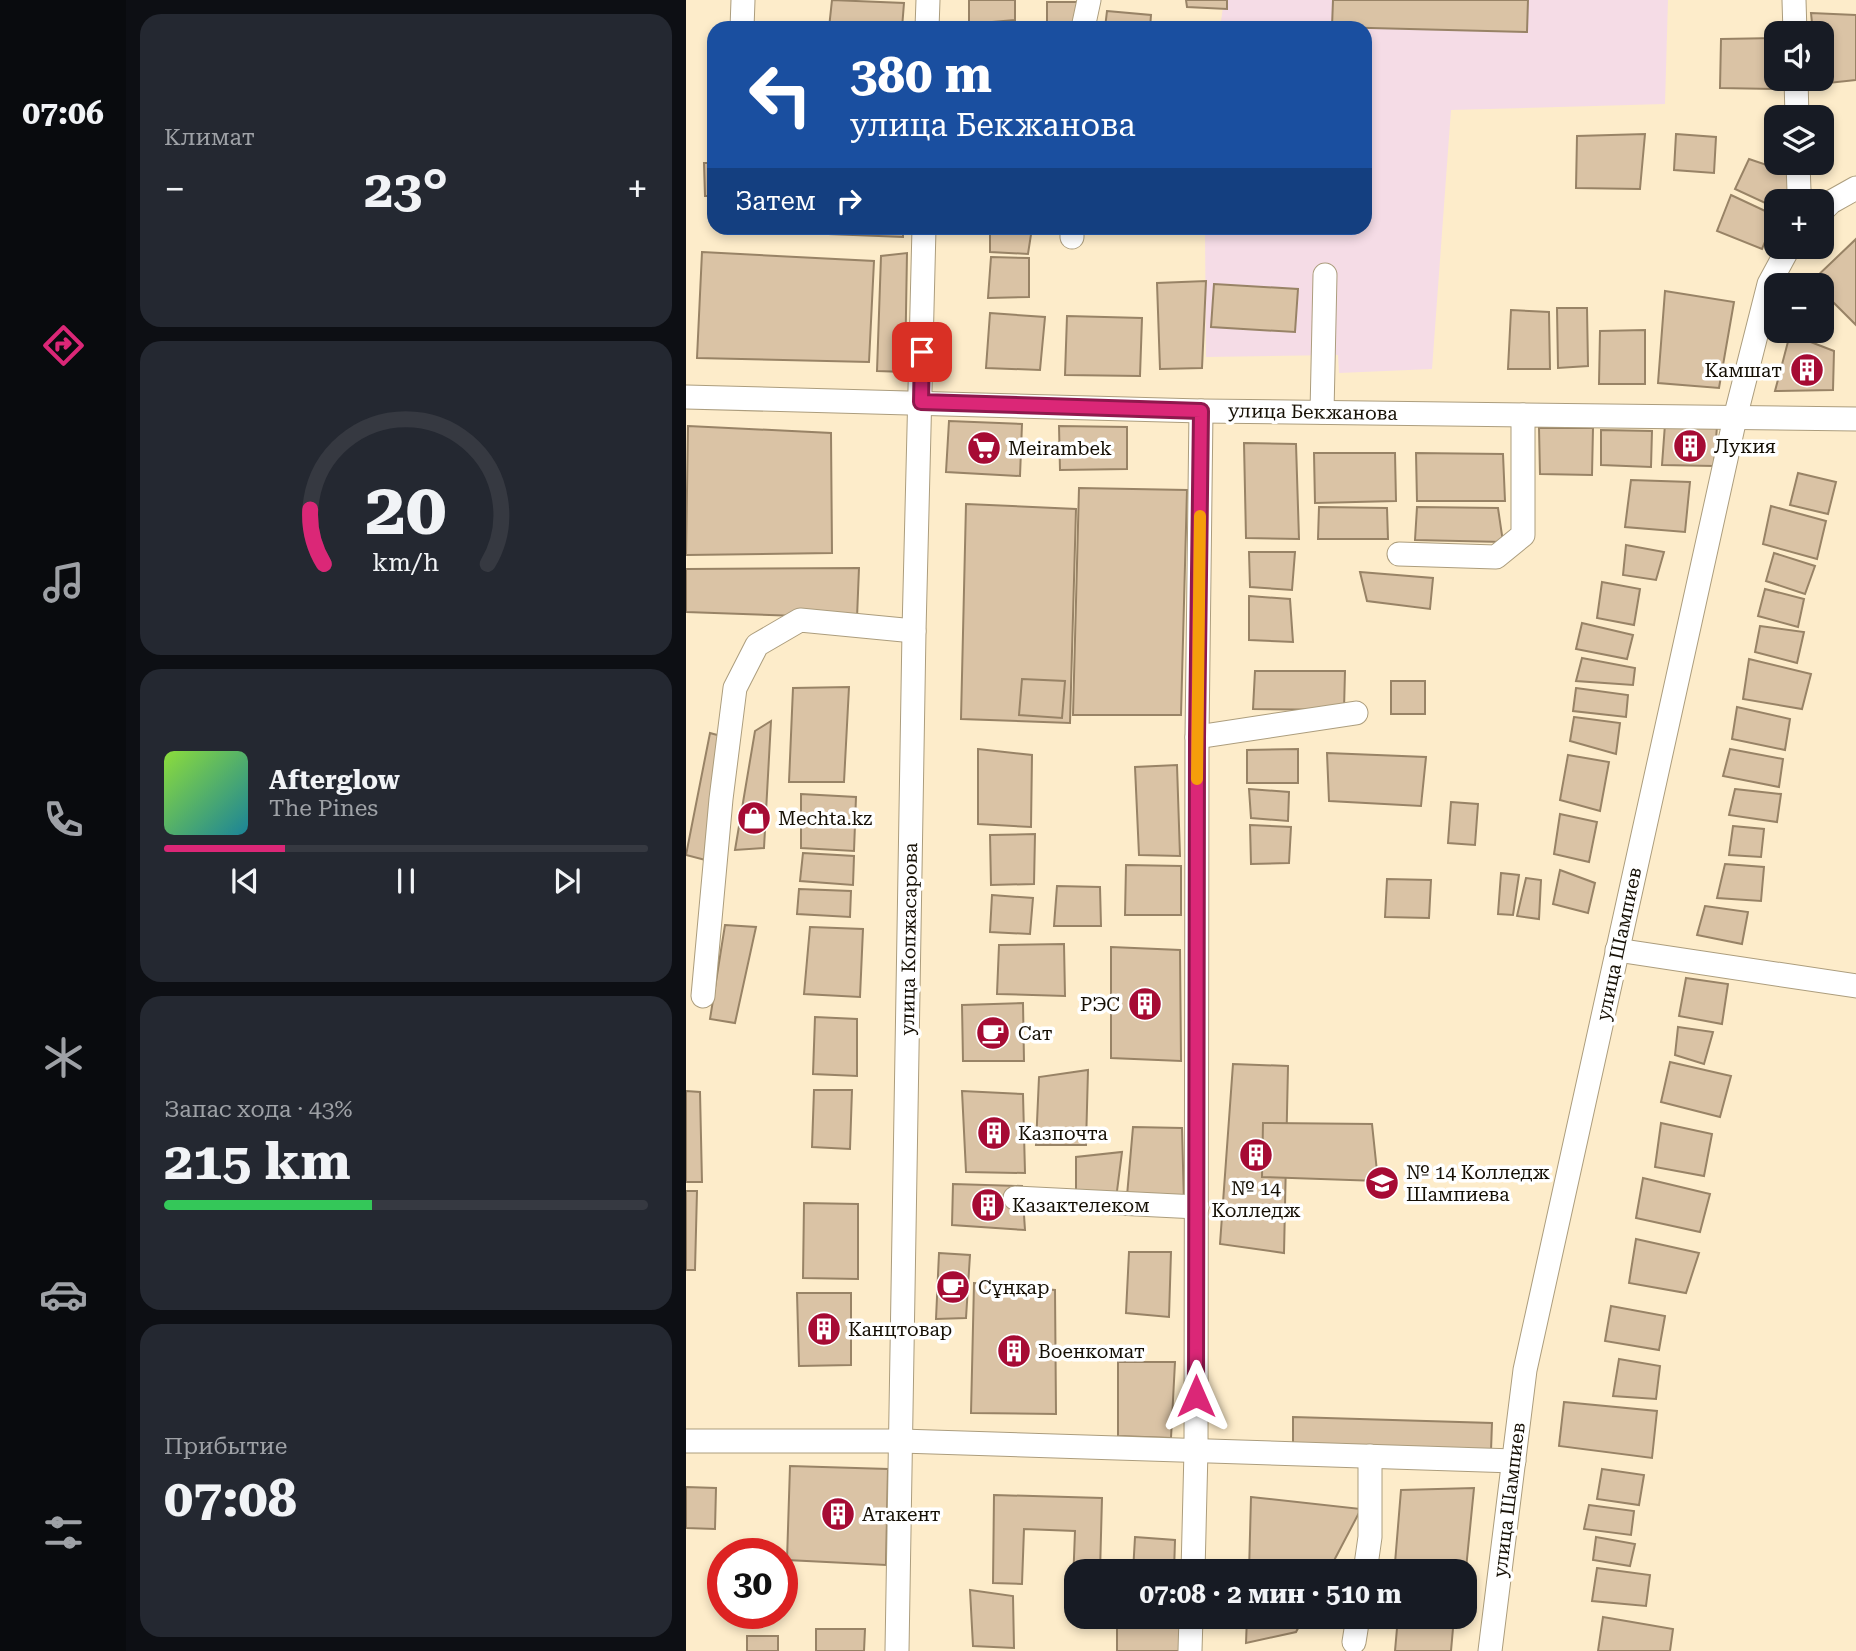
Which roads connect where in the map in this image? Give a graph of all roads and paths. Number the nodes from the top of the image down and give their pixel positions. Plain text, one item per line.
1 (743, 0) edge
2 (928, 0) edge
3 (1089, 0) edge
4 (1794, 0) edge
5 (742, 21) edge
6 (927, 21) edge
7 (1084, 21) edge
8 (1795, 21) edge
9 (1856, 188) edge
10 (1834, 200) edge
11 (924, 235) edge
12 (1783, 259) edge
13 (1325, 275) dead end
14 (686, 397) edge
15 (921, 402) junction
16 (1201, 411) junction
17 (1322, 412) junction
18 (1523, 415) junction
19 (1735, 418) junction
20 (1856, 419) edge
21 (1399, 554) dead end
22 (914, 631) junction
23 (1356, 713) dead end
24 (1197, 737) junction
25 (1618, 950) junction
26 (1856, 986) edge
27 (703, 996) dead end
28 (1015, 1198) dead end
29 (1196, 1207) junction
30 (686, 1441) edge
31 (901, 1441) junction
32 (1196, 1450) junction
33 (1370, 1456) junction
34 (1514, 1461) junction
35 (1192, 1559) edge
36 (1367, 1559) edge
37 (1191, 1629) edge
38 (1356, 1629) edge
39 (1354, 1642) dead end
40 (897, 1651) edge
41 (1190, 1651) edge
42 (1490, 1651) edge

1 - 5 street
2 - 6 street
3 - 7 street
4 - 8 street
9 - 10 street
11 - 15 street, улица Копжасарова
12 - 19 street, улица Шампиев
13 - 17 street
14 - 15 street, улица Бекжанова
15 - 16 street, улица Бекжанова
15 - 22 street, улица Копжасарова
16 - 17 street, улица Бекжанова
16 - 24 street
17 - 18 street, улица Бекжанова
18 - 19 street, улица Бекжанова
18 - 21 street
19 - 20 street, улица Бекжанова
19 - 25 street, улица Шампиев
22 - 27 street
22 - 31 street, улица Копжасарова
23 - 24 street
24 - 29 street
25 - 26 street
25 - 34 street, улица Шампиев
28 - 29 street
29 - 32 street
30 - 31 street
31 - 32 street
31 - 40 street, улица Копжасарова
32 - 33 street
32 - 35 street
33 - 34 street
33 - 36 street
34 - 42 street, улица Шампиев
37 - 41 street
38 - 39 street

